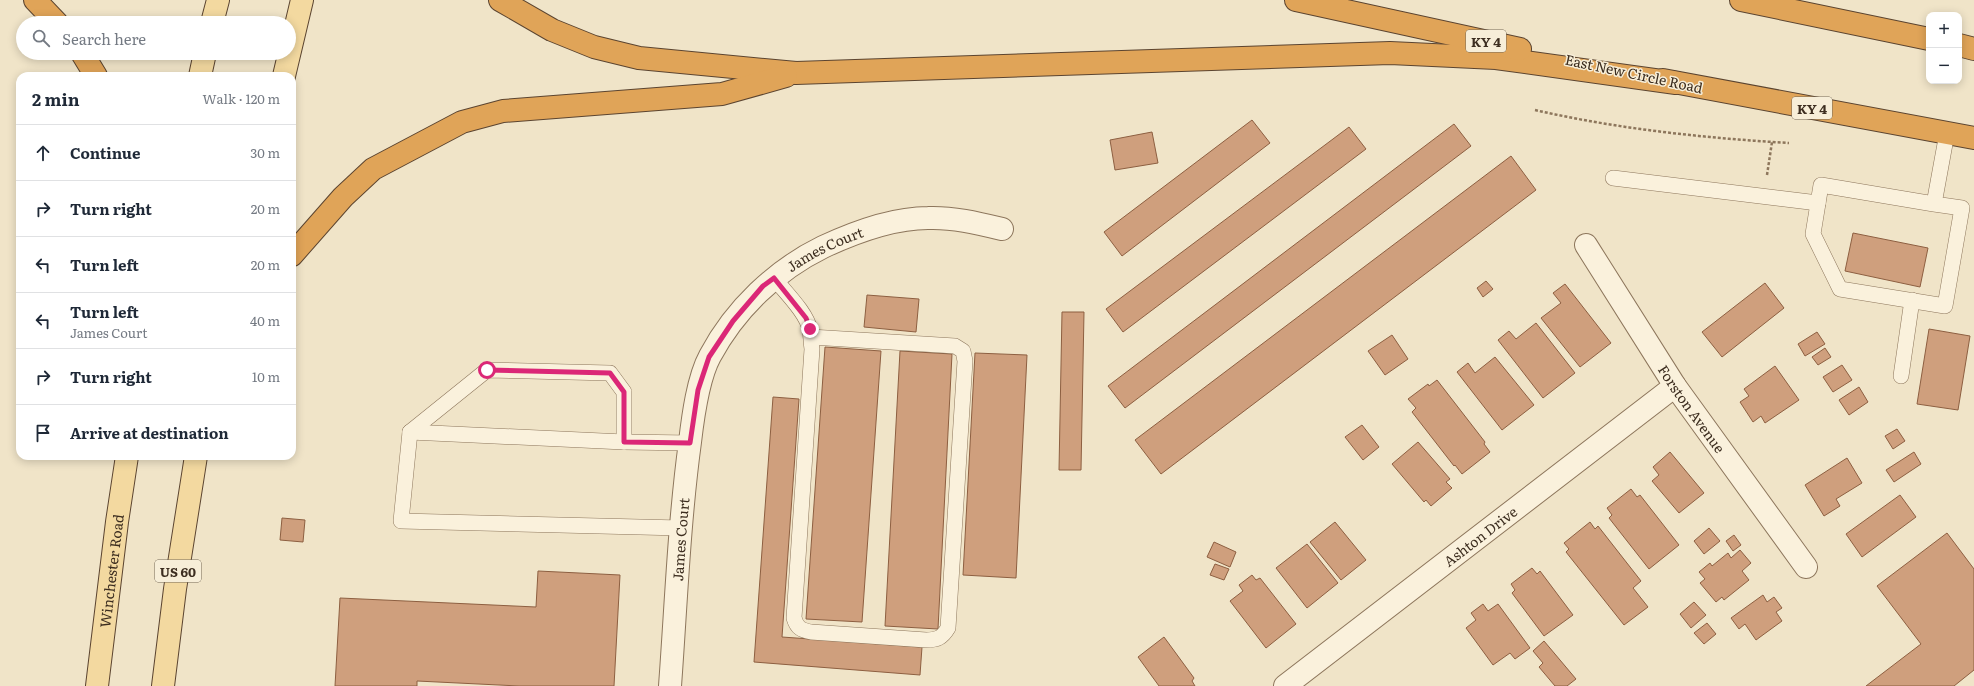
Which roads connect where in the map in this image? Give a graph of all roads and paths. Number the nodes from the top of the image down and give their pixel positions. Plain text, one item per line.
1 (35, 0) edge
2 (218, 0) edge
3 (302, 0) edge
4 (500, 0) edge
5 (1296, 0) edge
6 (1741, 0) edge
7 (50, 16) edge
8 (214, 16) edge
9 (296, 25) edge
10 (1926, 38) edge
11 (1962, 46) edge
12 (1974, 48) edge
13 (86, 60) edge
14 (203, 60) edge
15 (288, 60) edge
16 (94, 72) edge
17 (201, 72) edge
18 (285, 72) edge
19 (796, 73) junction
20 (1676, 83) junction
21 (1535, 110) dead end
22 (1947, 133) junction
23 (1974, 138) edge
24 (1772, 142) junction
25 (1789, 143) dead end
26 (1613, 178) dead end
27 (1764, 196) junction
28 (1818, 203) junction
29 (1934, 204) junction
30 (1002, 229) dead end
31 (1586, 245) dead end
32 (296, 250) edge
33 (774, 278) junction
34 (1912, 300) junction
35 (811, 337) junction
36 (1901, 376) dead end
37 (1675, 386) junction
38 (410, 432) junction
39 (624, 442) junction
40 (690, 443) junction
41 (126, 460) edge
42 (195, 460) edge
43 (681, 528) junction
44 (1806, 568) dead end
45 (97, 686) edge
46 (163, 686) edge
47 (670, 686) edge
48 (1285, 686) edge

1 - 7 highway
2 - 8 main road
3 - 9 main road
4 - 19 highway
5 - 20 highway, East New Circle Road / KY 4
6 - 10 highway
11 - 12 highway
13 - 16 highway
14 - 17 main road
15 - 18 main road
19 - 20 highway
19 - 32 highway
20 - 22 highway, East New Circle Road / KY 4
21 - 24 path
22 - 23 highway, East New Circle Road / KY 4
22 - 29 lane
24 - 25 path
24 - 27 path
26 - 27 lane
27 - 28 lane
28 - 29 lane
28 - 34 lane
29 - 34 lane
30 - 33 street, James Court
31 - 37 street, Forston Avenue
33 - 35 lane
33 - 40 street, James Court
34 - 36 lane
35 - 35 lane
37 - 44 street, Forston Avenue
37 - 48 street, Ashton Drive
38 - 39 lane
38 - 39 lane
38 - 43 lane
39 - 40 lane
40 - 43 street, James Court
41 - 45 main road, Winchester Road
42 - 46 main road, US 60
43 - 47 street, James Court

